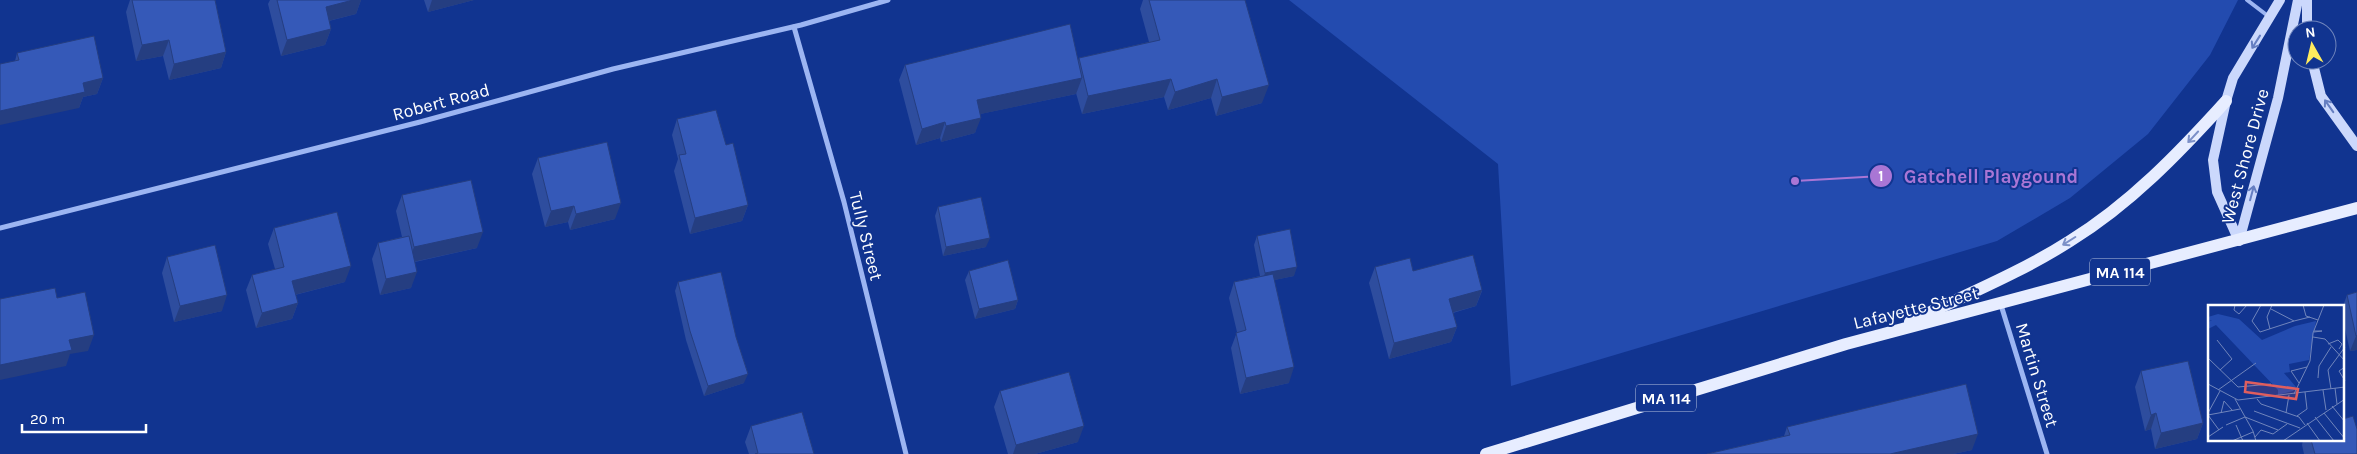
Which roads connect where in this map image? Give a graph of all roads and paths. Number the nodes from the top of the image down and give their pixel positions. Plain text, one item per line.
1 (888, 0) edge
2 (2247, 0) edge
3 (2280, 0) edge
4 (2298, 0) edge
5 (2307, 0) edge
6 (2270, 18) junction
7 (2307, 20) edge
8 (794, 27) junction
9 (2314, 70) edge
10 (2226, 101) junction
11 (2357, 146) edge
12 (2357, 208) edge
13 (0, 228) edge
14 (2239, 241) junction
15 (2001, 304) junction
16 (1884, 335) junction
17 (906, 454) edge
18 (1486, 454) edge
19 (2048, 454) edge

1 - 8 street, Robert Road
2 - 6 lane
3 - 6 main road, West Shore Drive
14 -> 4 main road, West Shore Drive
5 - 7 main road
6 -> 10 main road, West Shore Drive
8 - 13 street, Robert Road
8 - 17 street, Tully Street
11 -> 9 main road
10 - 14 main road, West Shore Drive
10 -> 16 main road
12 - 14 main road, Lafayette Street / MA 114
14 - 15 main road, Lafayette Street / MA 114
15 - 16 main road, Lafayette Street / MA 114
15 - 19 street, Martin Street
16 - 18 main road, Lafayette Street / MA 114

